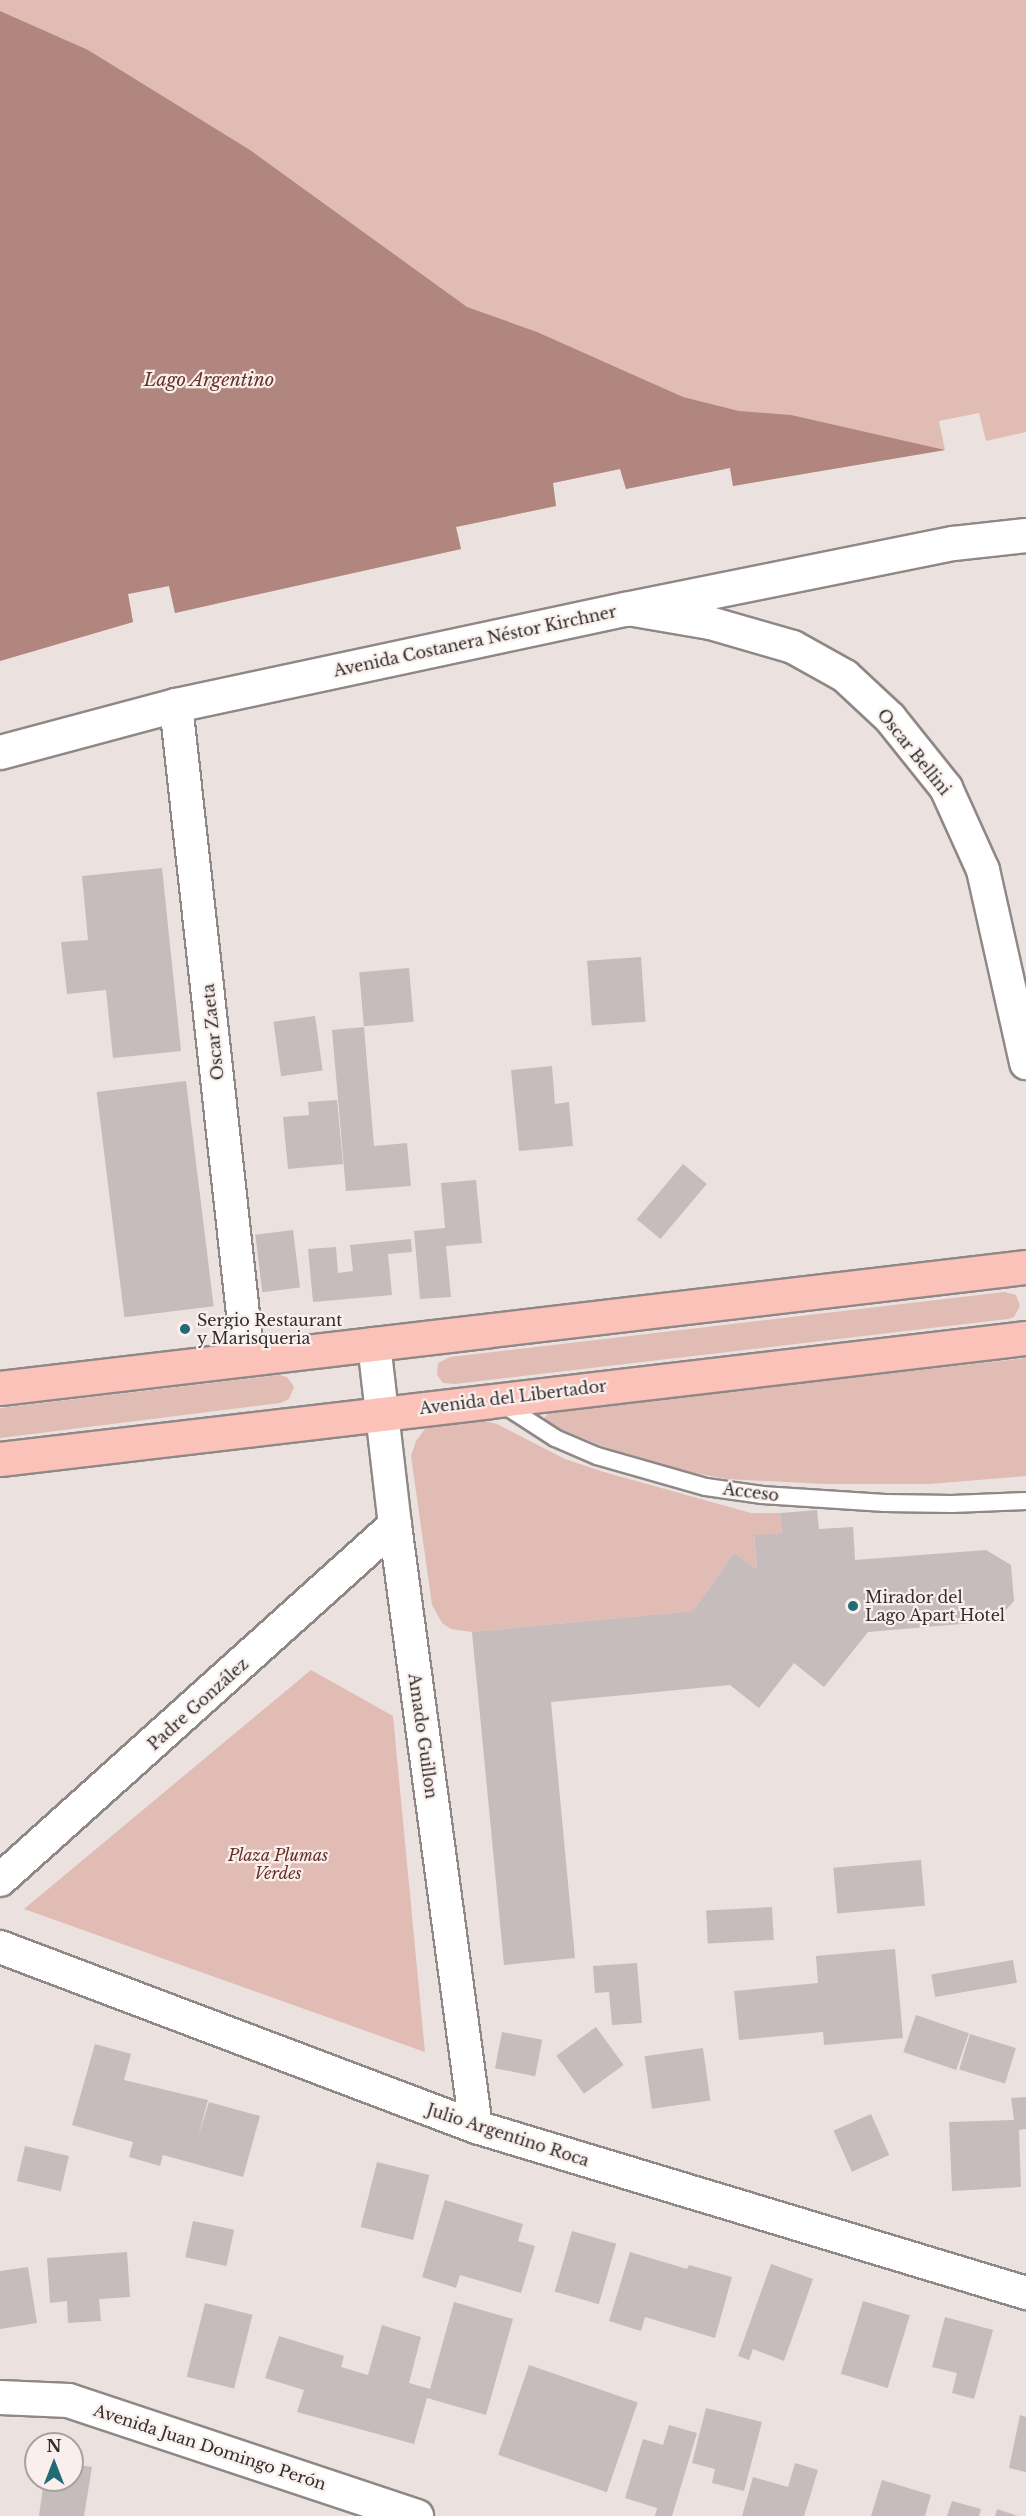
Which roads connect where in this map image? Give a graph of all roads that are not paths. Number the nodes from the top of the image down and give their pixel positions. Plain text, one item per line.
1 (1026, 521) edge
2 (1026, 535) edge
3 (953, 543) junction
4 (625, 609) junction
5 (176, 705) junction
6 (0, 752) edge
7 (1026, 1063) edge
8 (1026, 1267) edge
9 (1026, 1338) edge
10 (374, 1344) junction
11 (248, 1359) junction
12 (0, 1388) edge
13 (495, 1399) junction
14 (382, 1413) junction
15 (0, 1459) edge
16 (1026, 1501) edge
17 (395, 1525) junction
18 (0, 1880) edge
19 (0, 1947) edge
20 (476, 2127) junction
21 (1026, 2292) edge
22 (0, 2397) edge
23 (416, 2516) edge

1 - 3 street, Avenida Costanera Néstor Kirchner
2 - 3 street, Avenida Costanera Néstor Kirchner
3 - 4 street, Avenida Costanera Néstor Kirchner
4 - 5 street, Avenida Costanera Néstor Kirchner
4 - 7 street, Oscar Bellini
5 - 6 street, Avenida Costanera Néstor Kirchner
5 - 11 street, Oscar Zaeta
8 - 10 main road
9 - 13 main road, Avenida del Libertador
10 - 11 main road
10 - 14 street, Amado Guillon
11 - 12 main road
13 - 14 main road, Avenida del Libertador
13 - 16 lane, Acceso
14 - 15 main road, Avenida del Libertador
14 - 17 street, Amado Guillon
17 - 18 street, Padre González
17 - 20 street, Amado Guillon
19 - 20 street, Julio Argentino Roca
20 - 21 street, Julio Argentino Roca
22 - 23 street, Avenida Juan Domingo Perón

